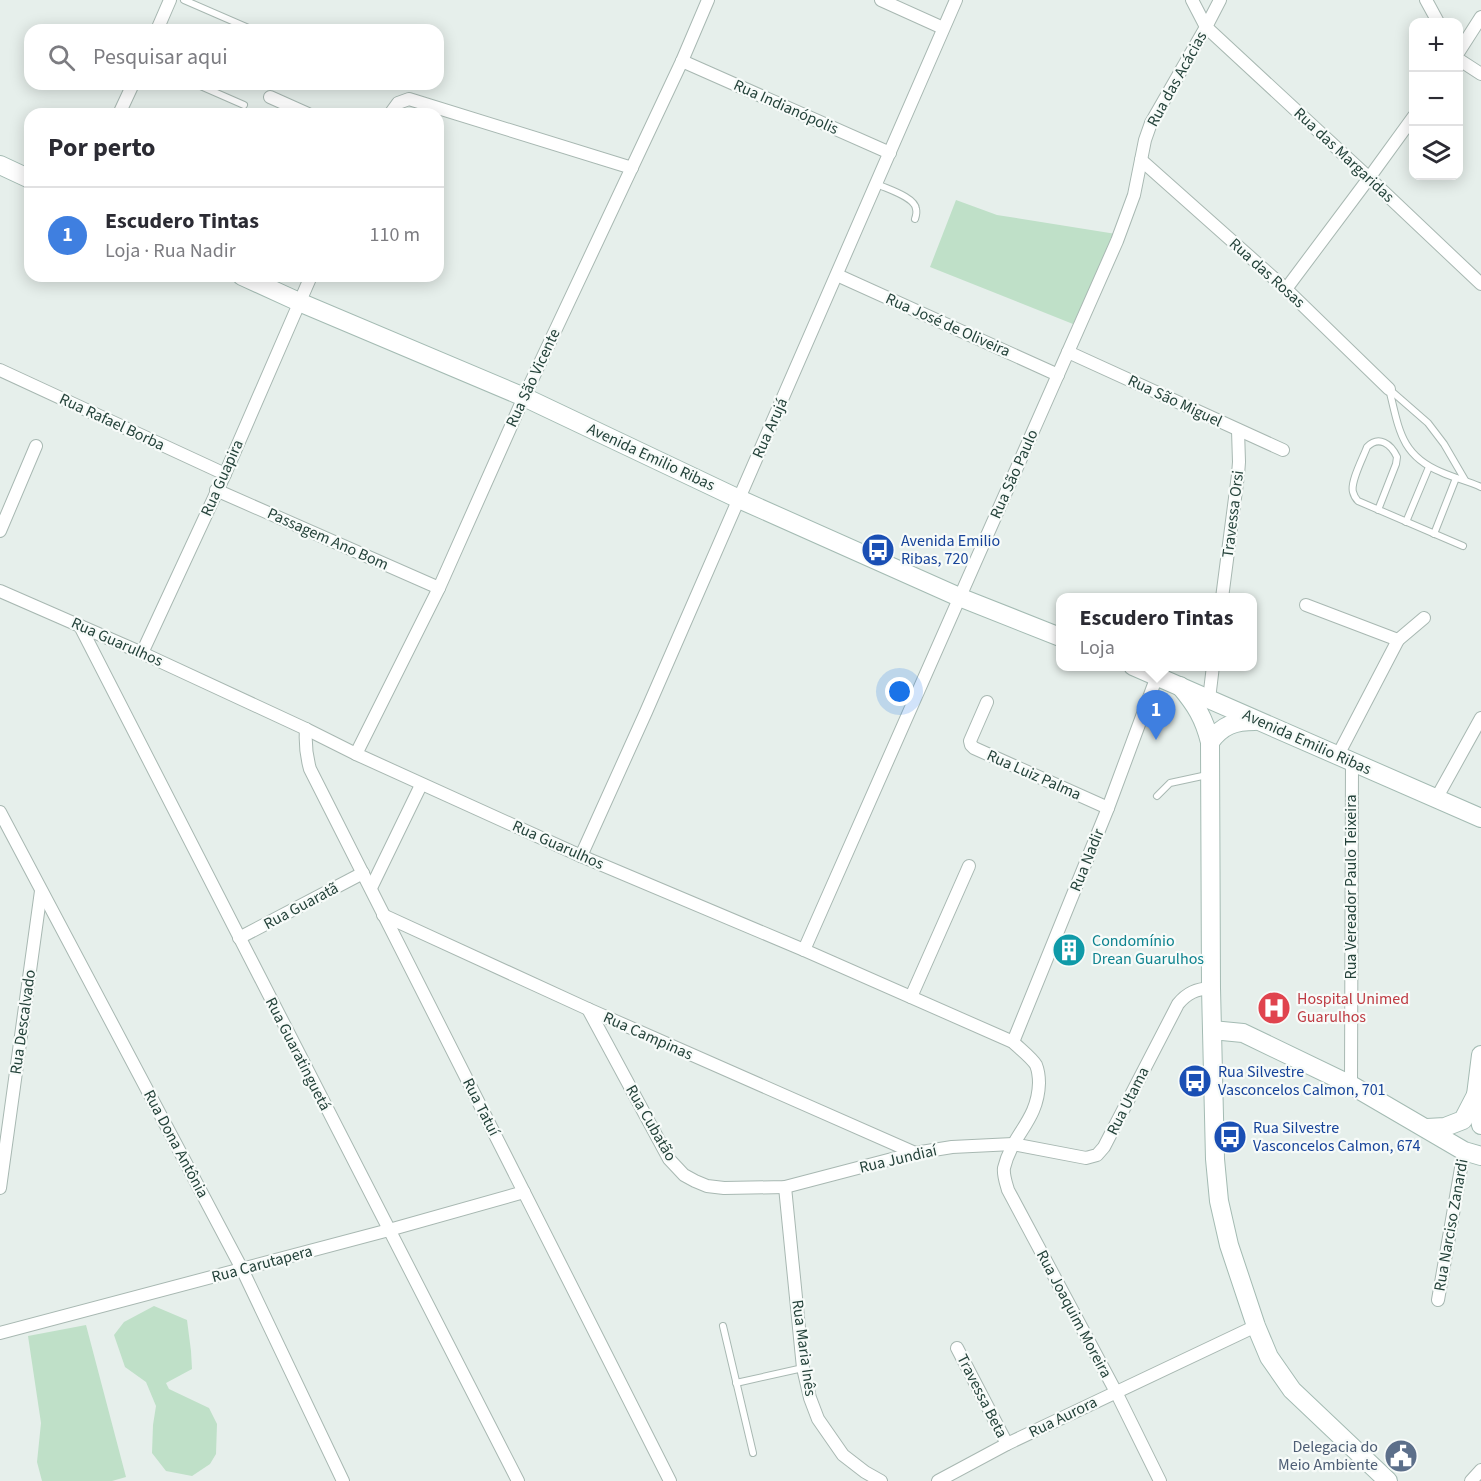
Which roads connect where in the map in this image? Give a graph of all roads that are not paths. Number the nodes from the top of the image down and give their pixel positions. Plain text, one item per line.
1 (170, 0) edge
2 (184, 0) edge
3 (708, 0) edge
4 (881, 0) edge
5 (956, 0) edge
6 (1192, 0) edge
7 (1220, 0) edge
8 (1426, 0) edge
9 (1481, 17) edge
10 (1436, 18) edge
11 (160, 24) edge
12 (239, 24) edge
13 (1206, 27) junction
14 (943, 28) junction
15 (1463, 45) edge
16 (682, 61) junction
17 (1463, 62) edge
18 (1481, 74) edge
19 (130, 90) edge
20 (210, 90) edge
21 (270, 97) dead end
22 (244, 105) dead end
23 (122, 108) edge
24 (295, 108) edge
25 (394, 108) edge
26 (438, 108) edge
27 (444, 110) edge
28 (1409, 122) edge
29 (890, 153) junction
30 (1141, 160) junction
31 (0, 165) edge
32 (632, 168) junction
33 (24, 176) edge
34 (1369, 178) junction
35 (877, 184) junction
36 (915, 219) dead end
37 (837, 274) junction
38 (255, 282) edge
39 (308, 282) edge
40 (1481, 284) edge
41 (1286, 289) junction
42 (299, 302) junction
43 (1068, 352) junction
44 (0, 370) edge
45 (1058, 375) junction
46 (1389, 389) junction
47 (524, 397) junction
48 (1238, 430) junction
49 (36, 446) dead end
50 (1282, 450) dead end
51 (1429, 467) junction
52 (225, 474) junction
53 (1456, 477) junction
54 (1465, 480) junction
55 (1481, 486) edge
56 (216, 490) junction
57 (739, 499) junction
58 (1378, 510) junction
59 (1406, 522) junction
60 (0, 531) edge
61 (1434, 534) junction
62 (1462, 546) dead end
63 (439, 588) junction
64 (0, 591) edge
65 (1223, 593) edge
66 (959, 597) junction
67 (1306, 605) dead end
68 (1424, 618) dead end
69 (80, 626) junction
70 (1056, 635) edge
71 (1398, 640) junction
72 (142, 653) junction
73 (1145, 671) edge
74 (1213, 671) edge
75 (1157, 676) junction
76 (1180, 686) junction
77 (1209, 699) junction
78 (987, 702) dead end
79 (1481, 718) edge
80 (1260, 721) junction
81 (306, 729) junction
82 (1210, 742) junction
83 (356, 754) junction
84 (1345, 758) junction
85 (1211, 774) junction
86 (421, 784) junction
87 (1157, 796) dead end
88 (1436, 799) junction
89 (1108, 808) junction
90 (0, 812) edge
91 (1481, 818) edge
92 (581, 856) junction
93 (969, 866) dead end
94 (363, 873) junction
95 (371, 888) junction
96 (41, 891) junction
97 (383, 915) junction
98 (239, 938) junction
99 (804, 950) junction
100 (1211, 988) junction
101 (911, 997) junction
102 (588, 1009) junction
103 (1212, 1030) junction
104 (1013, 1042) junction
105 (1481, 1055) edge
106 (1351, 1085) junction
107 (1476, 1095) junction
108 (1481, 1125) edge
109 (1427, 1128) junction
110 (1013, 1144) junction
111 (915, 1153) junction
112 (1472, 1154) edge
113 (786, 1187) junction
114 (0, 1188) edge
115 (524, 1192) junction
116 (389, 1230) junction
117 (242, 1269) junction
118 (1438, 1300) dead end
119 (723, 1326) dead end
120 (1256, 1326) junction
121 (0, 1333) edge
122 (957, 1348) dead end
123 (803, 1368) junction
124 (736, 1383) junction
125 (1116, 1392) junction
126 (1007, 1444) junction
127 (753, 1453) dead end
128 (1481, 1470) edge
129 (340, 1480) edge
130 (518, 1481) edge
131 (670, 1481) edge
132 (881, 1481) edge
133 (938, 1481) edge
134 (1160, 1481) edge
135 (1388, 1481) edge
136 (1471, 1481) edge

1 - 11 street
2 - 12 lane
3 - 16 street, Rua São Vicente
4 - 14 street
5 - 14 street, Rua Arujá
6 - 13 street, Rua das Margaridas
7 - 13 street, Rua das Acácias
8 - 10 street
9 - 15 street
13 - 30 street, Rua das Acácias
13 - 34 street, Rua das Margaridas
14 - 29 street, Rua Arujá
16 - 29 street, Rua Indianópolis
16 - 32 street, Rua São Vicente
17 - 18 street
19 - 23 street
20 - 22 lane
21 - 24 street
25 - 26 street
27 - 32 street
28 - 34 street
29 - 35 street, Rua Arujá
30 - 41 street, Rua das Rosas
30 - 43 street, Rua São Paulo
31 - 33 main road
32 - 47 street, Rua São Vicente
34 - 40 street, Rua das Margaridas
34 - 41 street
35 - 36 lane
35 - 37 street, Rua Arujá
37 - 45 street, Rua José de Oliveira
37 - 57 street, Rua Arujá
38 - 42 main road, Avenida Emilio Ribas
39 - 42 street, Rua Guapira
41 - 46 street, Rua das Rosas
42 - 47 main road, Avenida Emilio Ribas
42 - 52 street, Rua Guapira
43 - 45 street, Rua São Paulo
43 - 48 street, Rua São Miguel
44 - 52 street, Rua Rafael Borba
45 - 66 street, Rua São Paulo
46 - 51 lane
46 - 54 lane
47 - 57 main road, Avenida Emilio Ribas
47 - 63 street, Rua São Vicente
48 - 50 street, Rua São Miguel
48 - 65 street, Travessa Orsi
49 - 60 street
51 - 53 lane
51 - 59 lane
52 - 56 street, Rua Guapira
53 - 54 lane
53 - 61 lane
54 - 55 lane
56 - 63 street, Passagem Ano Bom
56 - 72 street, Rua Guapira
57 - 66 main road, Avenida Emilio Ribas
57 - 92 street, Rua Arujá
58 - 58 lane
58 - 59 lane
59 - 61 lane
61 - 62 lane
63 - 83 street, Rua São Vicente
64 - 69 street, Rua Guarulhos
66 - 70 main road, Avenida Emilio Ribas
66 - 99 street, Rua São Paulo
67 - 71 street
68 - 71 street
69 - 72 street, Rua Guarulhos
69 - 98 street, Rua Guaratinguetá
71 - 84 street
72 - 81 street, Rua Guarulhos
73 - 75 main road, Avenida Emilio Ribas
74 - 77 street
75 - 76 main road, Avenida Emilio Ribas
75 - 89 street, Rua Nadir
76 - 77 main road, Avenida Emilio Ribas
76 - 82 main road
77 - 80 main road, Avenida Emilio Ribas
78 - 89 street, Rua Luiz Palma
79 - 88 street
80 - 82 main road
80 - 84 main road, Avenida Emilio Ribas
81 - 83 street, Rua Guarulhos
81 - 94 street, Rua Tatuí
82 - 85 main road
83 - 86 street, Rua Guarulhos
84 - 88 main road, Avenida Emilio Ribas
84 - 106 street, Rua Vereador Paulo Teixeira
85 - 87 lane
85 - 100 main road
86 - 92 street, Rua Guarulhos
86 - 95 street
88 - 91 main road, Avenida Emilio Ribas
89 - 104 street, Rua Nadir
90 - 96 street, Rua Dona Antônia
92 - 99 street, Rua Guarulhos
93 - 101 street
94 - 95 street, Rua Tatuí
94 - 98 street, Rua Guaratã
95 - 97 street, Rua Tatuí
96 - 114 street, Rua Descalvado
96 - 117 street, Rua Dona Antônia
97 - 102 street, Rua Campinas
97 - 115 street, Rua Tatuí
98 - 116 street, Rua Guaratinguetá
99 - 101 street, Rua Guarulhos
100 - 103 main road
100 - 110 street, Rua Utama
101 - 104 street, Rua Guarulhos
102 - 111 street, Rua Campinas
102 - 113 street, Rua Cubatão
103 - 106 main road
103 - 120 main road
104 - 110 street, Rua Guarulhos
105 - 107 main road
106 - 109 main road
107 - 108 main road
107 - 109 main road
109 - 112 main road
110 - 111 street, Rua Jundiaí
110 - 125 street, Rua Joaquim Moreira
111 - 113 street, Rua Jundiaí
112 - 118 street, Rua Narciso Zanardi
113 - 123 street, Rua Maria Inês
115 - 116 street, Rua Carutapera
115 - 131 street, Rua Tatuí
116 - 117 street, Rua Carutapera
116 - 130 street, Rua Guaratinguetá
117 - 121 street, Rua Carutapera
117 - 129 street, Rua Dona Antônia
119 - 124 lane
120 - 125 street, Rua Aurora
120 - 135 main road
122 - 126 street, Travessa Beta
123 - 124 lane
123 - 132 street, Rua Maria Inês
124 - 127 lane
125 - 126 street, Rua Aurora
125 - 134 street, Rua Joaquim Moreira
126 - 133 street, Rua Aurora
128 - 136 street

